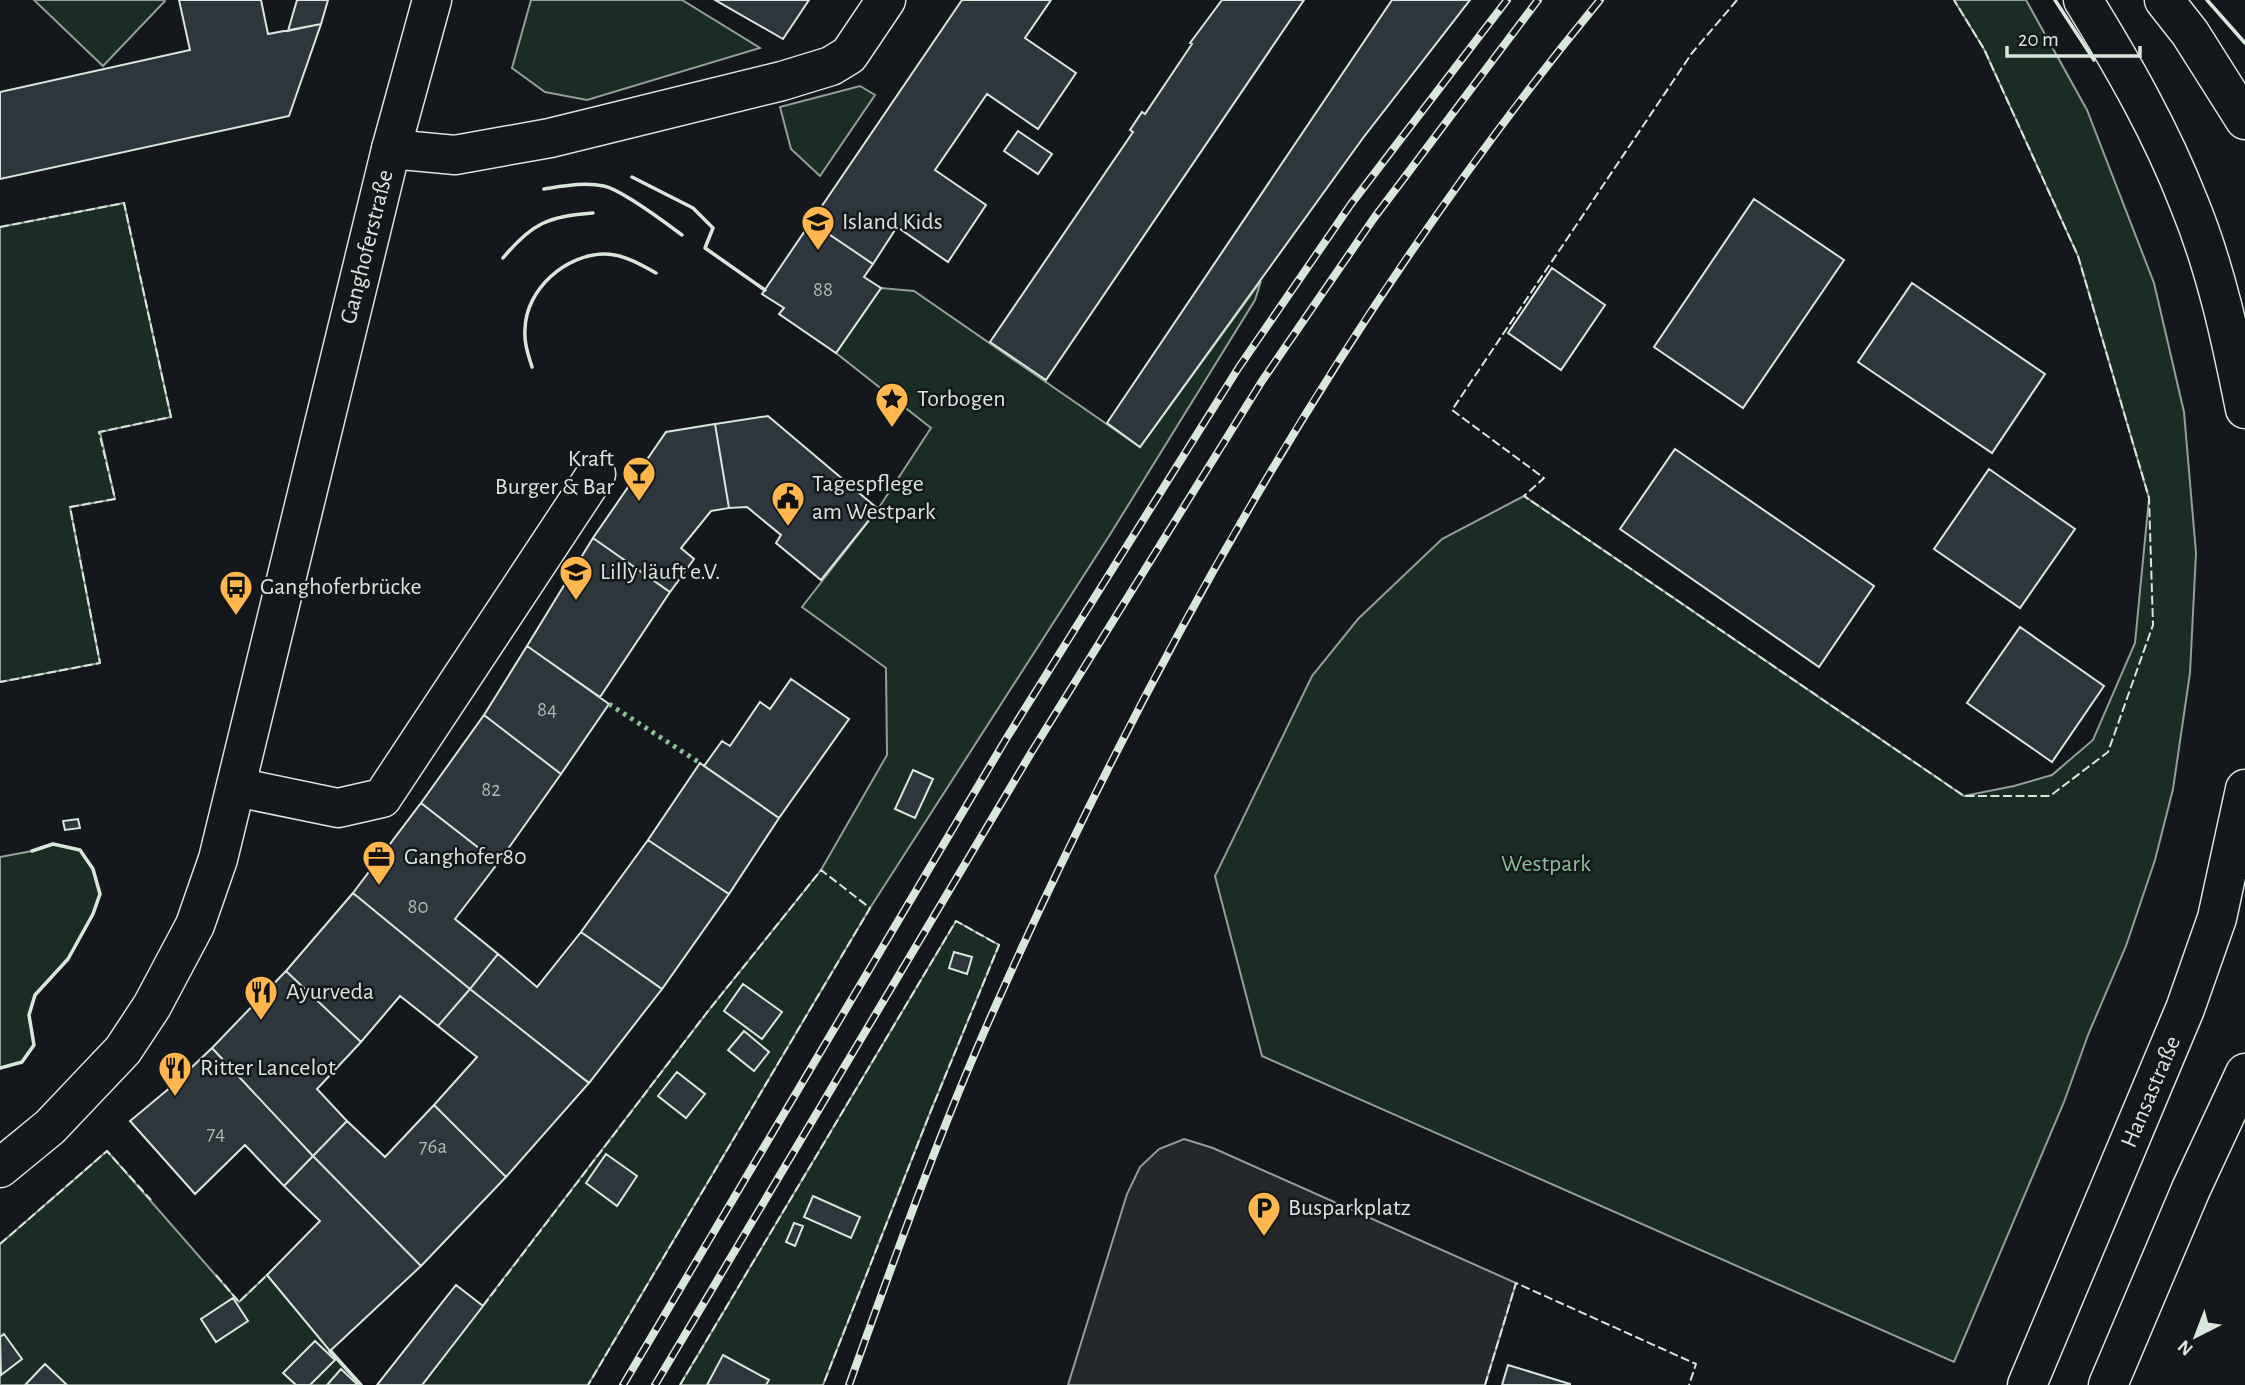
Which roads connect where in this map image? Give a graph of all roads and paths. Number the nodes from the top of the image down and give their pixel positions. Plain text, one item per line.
1 (432, 0) edge
2 (886, 0) edge
3 (2083, 0) edge
4 (2164, 0) edge
5 (2245, 120) edge
6 (391, 149) junction
7 (2245, 409) edge
8 (596, 474) dead end
9 (236, 787) junction
10 (2245, 789) edge
11 (2245, 1073) edge
12 (0, 1168) edge
13 (2027, 1385) edge
14 (2108, 1385) edge

1 - 6 street
2 - 6 street, Ganghoferstraße
3 - 7 street
4 - 5 street
6 - 9 street, Ganghoferstraße
8 - 9 street
9 - 12 street, Ganghoferstraße
10 - 13 street, Hansastraße
11 - 14 street

